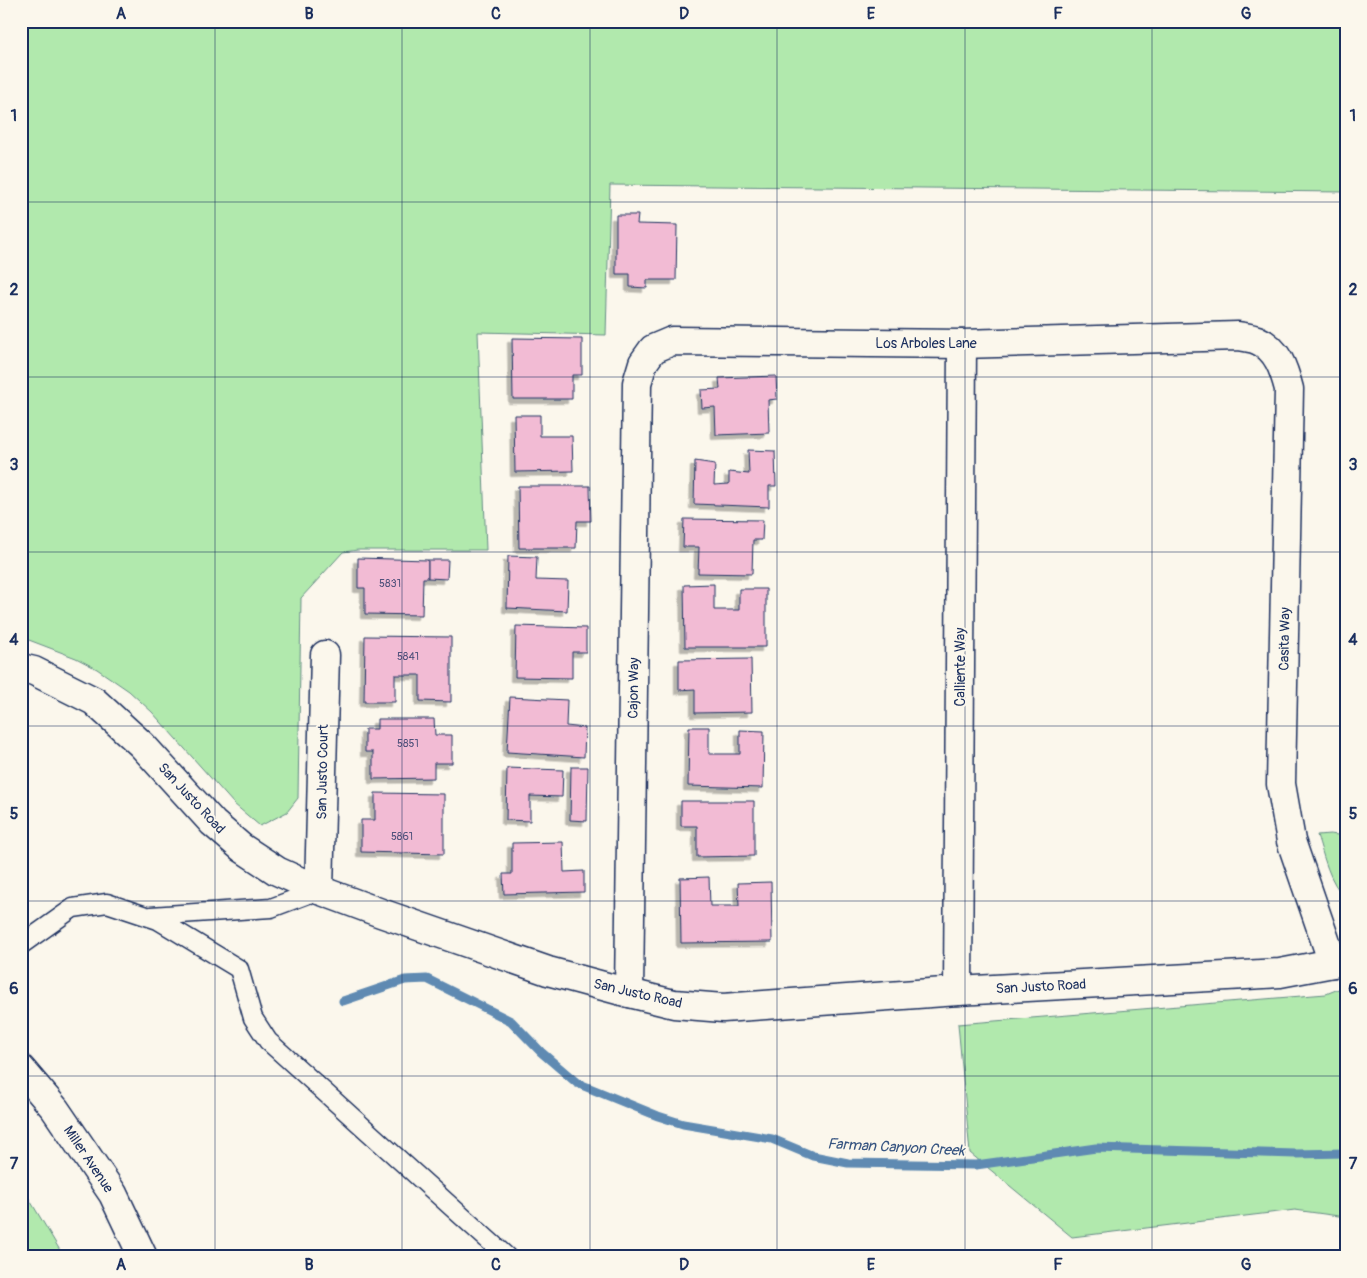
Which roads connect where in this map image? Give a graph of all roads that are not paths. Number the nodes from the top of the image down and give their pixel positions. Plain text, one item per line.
1 (1238, 336) joint
2 (962, 344) junction
3 (636, 383) joint
4 (325, 655) dead end
5 (21, 668) edge
6 (319, 890) junction
7 (148, 916) junction
8 (21, 945) edge
9 (1339, 959) edge
10 (958, 991) junction
11 (629, 993) junction
12 (21, 1069) edge
13 (143, 1257) edge
14 (507, 1257) edge

1 - 2 street, Los Arboles Lane
1 - 9 street, Casita Way
2 - 3 street, Los Arboles Lane
2 - 10 street, Calliente Way
3 - 11 street, Cajon Way
4 - 6 street, San Justo Court
5 - 6 street, San Justo Road
6 - 7 lane
6 - 11 street, San Justo Road
7 - 8 lane
7 - 14 lane
9 - 10 street, San Justo Road
10 - 11 street, San Justo Road
12 - 13 street, Miller Avenue

